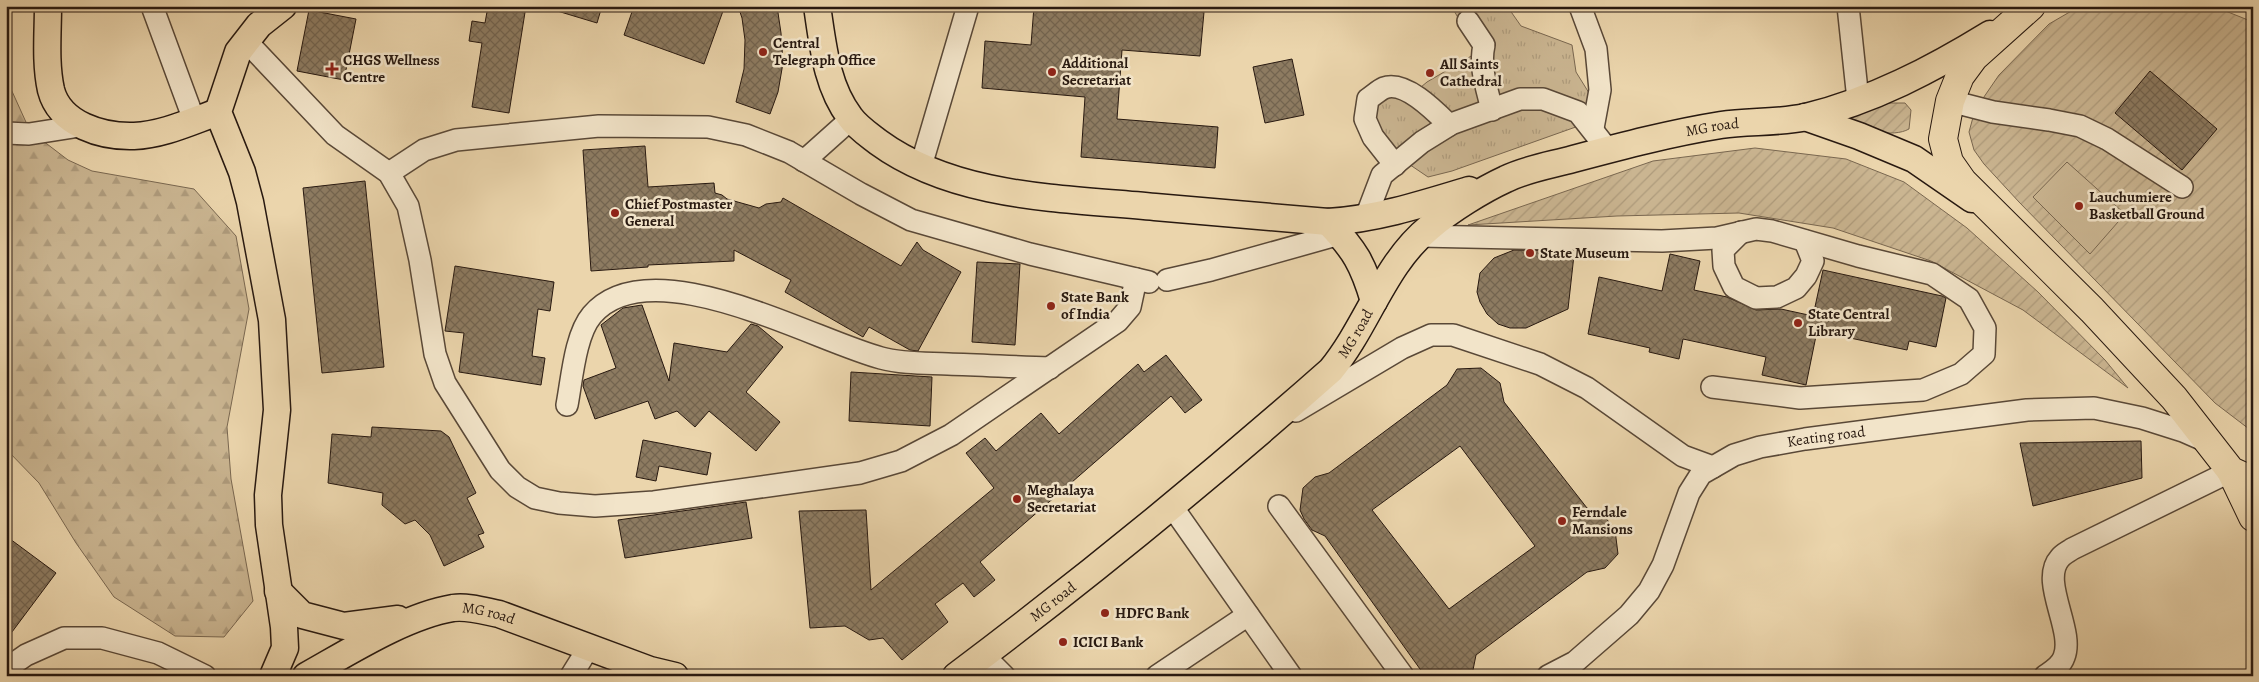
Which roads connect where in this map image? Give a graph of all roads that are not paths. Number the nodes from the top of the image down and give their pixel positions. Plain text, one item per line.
1 (48, 6) edge
2 (152, 6) edge
3 (268, 6) edge
4 (283, 6) edge
5 (817, 6) edge
6 (968, 6) edge
7 (1580, 6) edge
8 (1848, 6) edge
9 (2023, 13) edge
10 (1468, 21) dead end
11 (249, 37) junction
12 (1858, 100) junction
13 (1950, 101) junction
14 (1492, 110) junction
15 (218, 112) junction
16 (1805, 117) junction
17 (851, 119) junction
18 (194, 120) junction
19 (1449, 125) junction
20 (80, 126) junction
21 (1593, 128) junction
22 (6, 133) edge
23 (1608, 150) junction
24 (804, 161) junction
25 (1395, 165) junction
26 (921, 166) junction
27 (389, 173) junction
28 (1506, 178) junction
29 (2182, 187) dead end
30 (1366, 217) junction
31 (2002, 223) junction
32 (1334, 228) junction
33 (1741, 232) junction
34 (1420, 236) junction
35 (1805, 241) junction
36 (1151, 280) junction
37 (1374, 301) junction
38 (1050, 368) junction
39 (1712, 387) dead end
40 (567, 405) dead end
41 (1247, 441) junction
42 (2210, 444) junction
43 (1713, 466) junction
44 (2242, 476) edge
45 (1171, 505) junction
46 (1279, 506) dead end
47 (2253, 518) edge
48 (278, 591) junction
49 (1248, 615) junction
50 (424, 616) junction
51 (589, 647) junction
52 (983, 655) junction
53 (614, 656) junction
54 (6, 669) edge
55 (206, 676) edge
56 (273, 676) edge
57 (306, 676) edge
58 (570, 676) edge
59 (635, 676) edge
60 (675, 676) edge
61 (956, 676) edge
62 (1004, 676) edge
63 (1157, 676) edge
64 (1291, 676) edge
65 (1403, 676) edge
66 (1548, 676) edge
67 (2045, 676) edge

1 - 20 main road
2 - 18 street
3 - 11 street
4 - 11 main road
5 - 17 main road
6 - 26 street
7 - 21 street
8 - 12 street
9 - 12 main road, MG road
9 - 13 highway
10 - 14 street
11 - 15 main road
11 - 27 street
12 - 16 main road, MG road
13 - 29 street
13 - 31 highway
14 - 19 street
14 - 21 street
15 - 18 main road
15 - 48 main road
16 - 23 main road, MG road
16 - 31 main road, MG road
17 - 24 street
17 - 26 main road
18 - 20 main road
19 - 25 street
19 - 25 street
20 - 22 street
21 - 23 street
23 - 28 main road, MG road
24 - 27 street
24 - 36 street
25 - 30 street
26 - 32 main road
27 - 38 street
28 - 30 main road
28 - 34 main road, MG road
30 - 32 main road
31 - 42 highway
32 - 36 street
32 - 37 main road
33 - 34 street
33 - 35 street
33 - 35 street
34 - 37 main road, MG road
35 - 39 street
36 - 38 street
37 - 41 main road, MG road
38 - 40 street
41 - 43 street
41 - 45 main road, MG road
42 - 43 street, Keating road
42 - 44 highway
43 - 66 street, Keating road
44 - 47 highway
44 - 67 street
45 - 49 street
45 - 52 main road, MG road
46 - 65 street
48 - 50 main road
48 - 56 main road
49 - 63 street
49 - 64 street
50 - 51 main road, MG road
50 - 57 main road, MG road
51 - 53 main road, MG road
51 - 58 street
52 - 61 main road, MG road
52 - 62 street
53 - 59 street
53 - 60 main road, MG road
54 - 55 street

